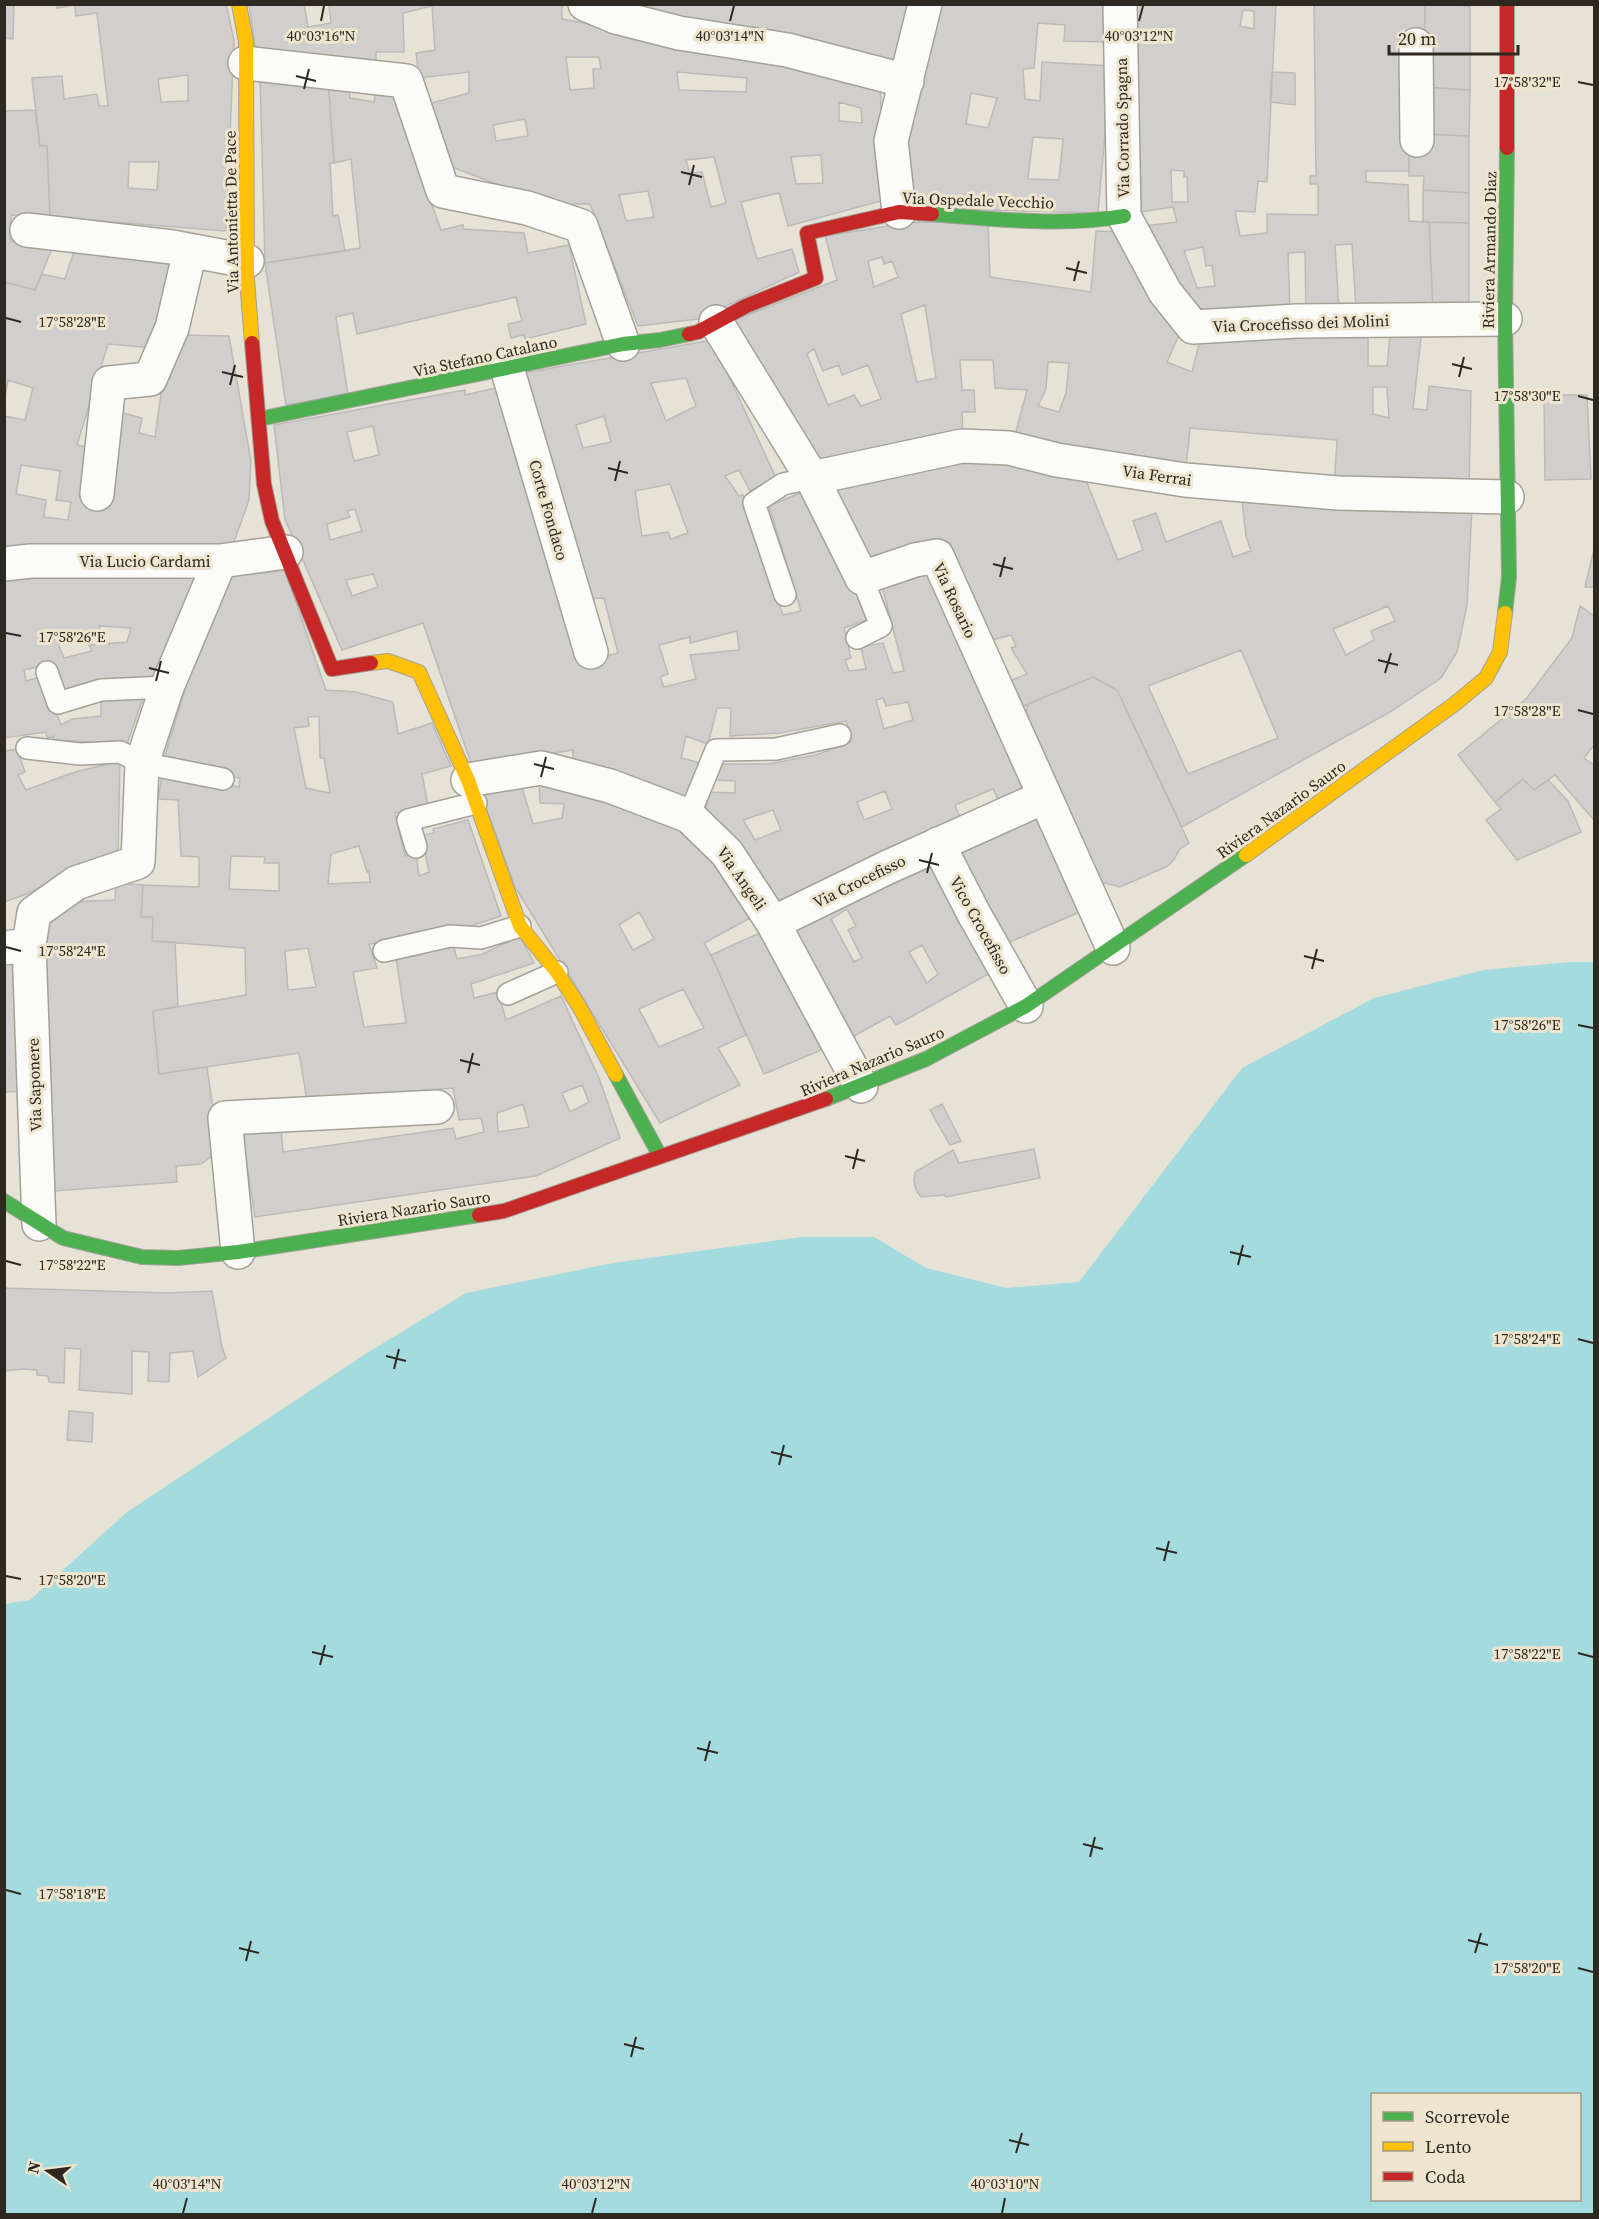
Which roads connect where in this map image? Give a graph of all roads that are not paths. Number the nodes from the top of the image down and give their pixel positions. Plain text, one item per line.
1 (239, 4) edge
2 (585, 4) edge
3 (925, 4) edge
4 (1120, 4) edge
5 (1508, 4) edge
6 (1416, 45) dead end
7 (245, 63) junction
8 (907, 81) junction
9 (1417, 140) dead end
10 (899, 212) junction
11 (1124, 216) junction
12 (27, 230) dead end
13 (190, 251) junction
14 (247, 261) junction
15 (1505, 319) junction
16 (716, 322) junction
17 (623, 344) junction
18 (507, 368) junction
19 (258, 419) junction
20 (813, 478) junction
21 (97, 494) dead end
22 (1507, 497) junction
23 (286, 552) junction
24 (220, 561) junction
25 (4, 564) edge
26 (862, 578) junction
27 (785, 595) dead end
28 (857, 638) dead end
29 (591, 652) dead end
30 (47, 672) dead end
31 (168, 687) junction
32 (840, 735) dead end
33 (27, 748) dead end
34 (142, 763) junction
35 (222, 779) dead end
36 (472, 791) junction
37 (1044, 797) junction
38 (689, 816) junction
39 (938, 844) junction
40 (416, 848) dead end
41 (773, 923) junction
42 (520, 926) junction
43 (17, 946) edge
44 (1113, 948) junction
45 (384, 951) dead end
46 (557, 972) junction
47 (508, 994) dead end
48 (1026, 1006) junction
49 (861, 1086) junction
50 (438, 1107) dead end
51 (660, 1156) junction
52 (4, 1201) edge
53 (39, 1224) junction
54 (238, 1252) junction

1 - 7 street, Via Antonietta De Pace
2 - 8 street
3 - 8 street
4 - 11 street, Via Corrado Spagna
5 - 15 street, Riviera Armando Diaz
6 - 9 street
7 - 14 street, Via Antonietta De Pace
7 - 17 street
8 - 10 street
10 - 11 street, Via Ospedale Vecchio
10 - 16 street, Via Ospedale Vecchio
11 - 15 street, Via Crocefisso dei Molini
12 - 13 street
13 - 14 street
13 - 21 street
14 - 19 street, Via Antonietta De Pace
15 - 22 street, Riviera Armando Diaz
16 - 17 street, Via Stefano Catalano
16 - 20 street
17 - 18 street, Via Stefano Catalano
18 - 19 street, Via Stefano Catalano
18 - 29 street, Corte Fondaco
19 - 23 street, Via Antonietta De Pace
20 - 22 street, Via Ferrai
20 - 26 street
20 - 27 lane
22 - 44 street, Riviera Nazario Sauro
23 - 24 street, Via Lucio Cardami
23 - 36 street, Via Antonietta De Pace
24 - 25 street, Via Lucio Cardami
24 - 31 street
26 - 28 lane
26 - 37 street, Via Rosario
30 - 31 lane
31 - 34 street
32 - 38 lane
33 - 34 lane
34 - 35 lane
34 - 43 street, Via Saponere
36 - 38 street, Via Angeli
36 - 40 lane
36 - 42 street
37 - 39 street, Via Crocefisso
37 - 44 street, Via Rosario
38 - 41 street, Via Angeli
39 - 41 street, Via Crocefisso
39 - 48 street, Vico Crocefisso
41 - 49 street, Via Angeli
42 - 45 lane
42 - 46 street
43 - 53 street, Via Saponere
44 - 48 street, Riviera Nazario Sauro
46 - 47 lane
46 - 51 street
48 - 49 street, Riviera Nazario Sauro
49 - 51 street, Riviera Nazario Sauro
50 - 54 street
51 - 54 street, Riviera Nazario Sauro
52 - 53 street, Riviera Nazario Sauro
53 - 54 street, Riviera Nazario Sauro

